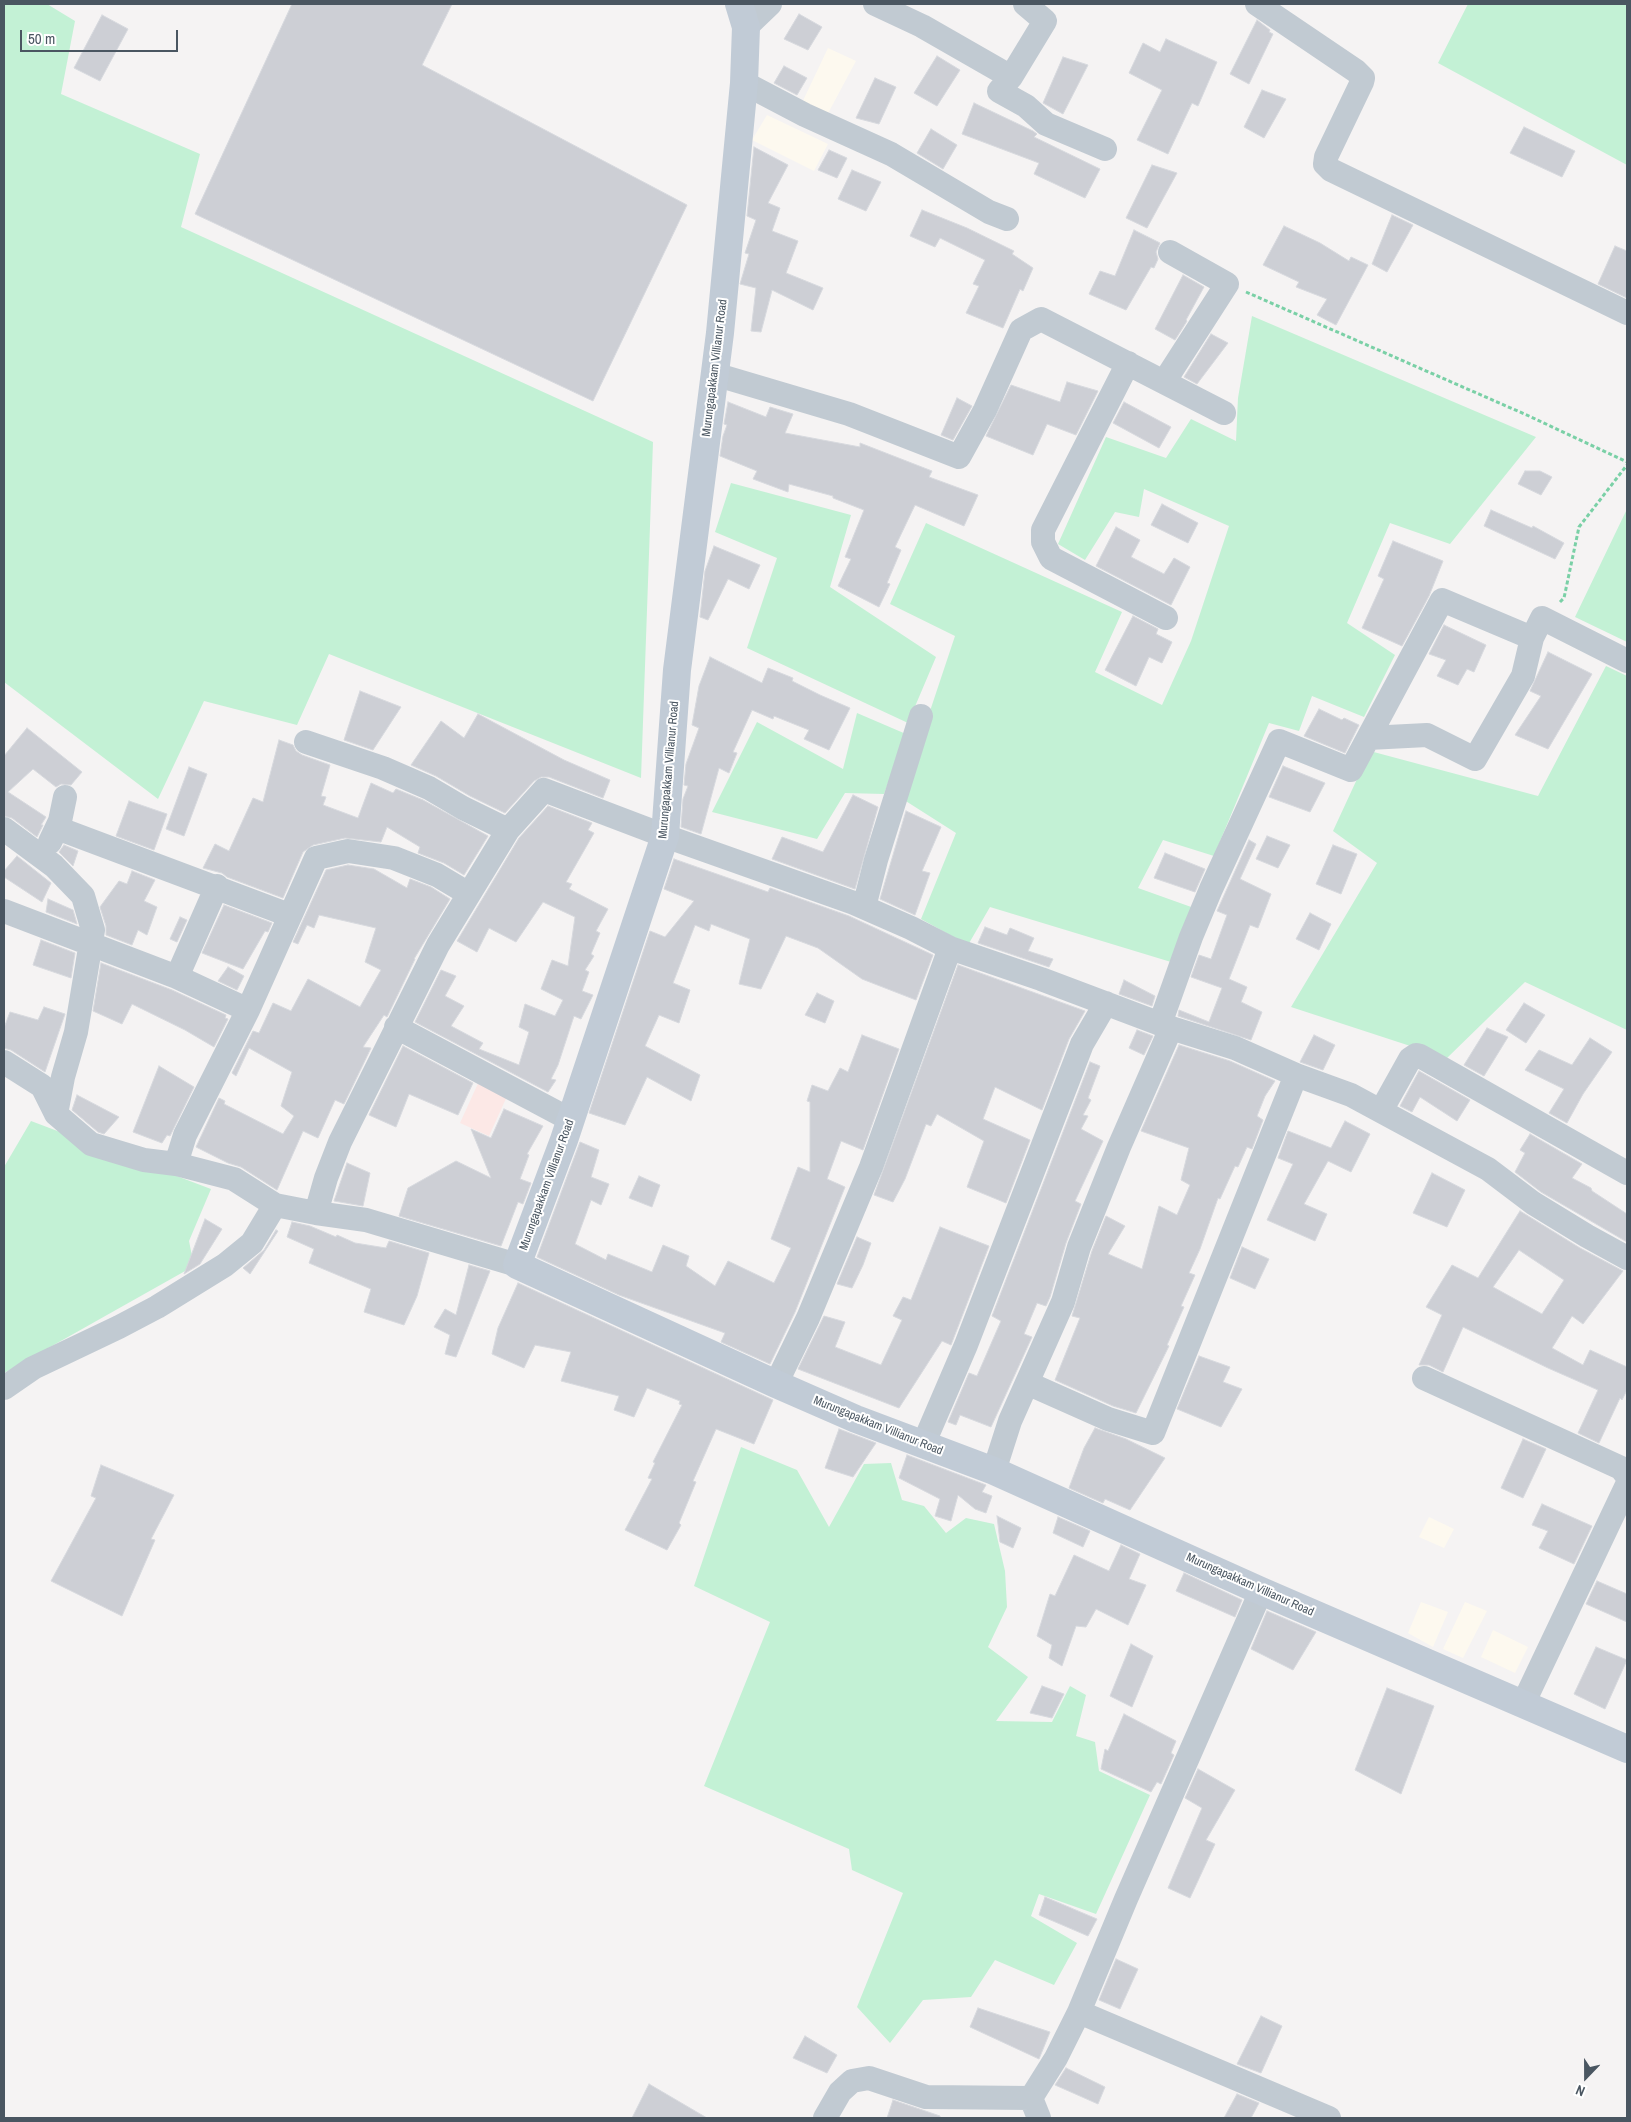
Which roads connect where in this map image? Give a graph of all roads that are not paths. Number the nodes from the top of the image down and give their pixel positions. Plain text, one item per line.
1 (770, 4) edge
2 (875, 4) edge
3 (1025, 4) edge
4 (1256, 4) edge
5 (743, 15) edge
6 (1011, 77) junction
7 (744, 83) junction
8 (1105, 149) dead end
9 (1007, 219) dead end
10 (1170, 252) dead end
11 (1627, 313) edge
12 (1128, 363) junction
13 (714, 374) junction
14 (1164, 382) junction
15 (1224, 413) dead end
16 (1166, 618) dead end
17 (1537, 628) junction
18 (1627, 661) edge
19 (921, 716) dead end
20 (1368, 738) junction
21 (306, 742) dead end
22 (65, 797) dead end
23 (57, 828) junction
24 (4, 829) edge
25 (508, 830) junction
26 (665, 836) junction
27 (43, 857) junction
28 (217, 886) junction
29 (469, 894) junction
30 (864, 907) junction
31 (4, 911) edge
32 (289, 915) junction
33 (92, 944) junction
34 (950, 948) junction
35 (177, 977) junction
36 (1106, 1004) junction
37 (248, 1010) junction
38 (1166, 1026) junction
39 (396, 1027) junction
40 (4, 1062) edge
41 (1296, 1075) junction
42 (1381, 1111) junction
43 (56, 1114) junction
44 (571, 1120) junction
45 (176, 1164) junction
46 (1627, 1173) edge
47 (275, 1205) junction
48 (316, 1213) junction
49 (1627, 1258) edge
50 (517, 1265) junction
51 (1424, 1378) dead end
52 (1027, 1383) junction
53 (776, 1384) junction
54 (4, 1388) edge
55 (924, 1445) junction
56 (994, 1472) junction
57 (1627, 1476) edge
58 (1627, 1485) edge
59 (1261, 1591) junction
60 (1523, 1704) junction
61 (1627, 1749) edge
62 (1079, 2012) junction
63 (1035, 2108) edge
64 (825, 2118) edge
65 (1329, 2118) edge

1 - 5 street
2 - 6 street
3 - 6 street
4 - 11 street
5 - 7 main road, Murungapakkam Villianur Road
6 - 8 street
7 - 9 street
7 - 13 main road, Murungapakkam Villianur Road
10 - 14 street
12 - 13 street
12 - 14 street
12 - 16 street
13 - 26 main road, Murungapakkam Villianur Road
14 - 15 street
17 - 18 street
17 - 20 street
17 - 20 street
19 - 30 street
20 - 38 street
21 - 25 street
22 - 23 street
23 - 27 street
23 - 28 street
24 - 27 street
25 - 26 street
25 - 29 street
26 - 30 street
26 - 44 main road, Murungapakkam Villianur Road
27 - 33 street
28 - 32 street
28 - 35 street
29 - 32 street
29 - 39 street
30 - 34 street
31 - 33 street
32 - 37 street
33 - 35 street
33 - 43 street
34 - 36 street
34 - 53 street
35 - 37 street
36 - 38 street
36 - 55 street
37 - 45 street
38 - 41 street
38 - 52 street
39 - 44 street
39 - 48 street
40 - 43 street
41 - 42 street
41 - 52 street
42 - 46 street
42 - 49 street
43 - 45 street
44 - 50 main road, Murungapakkam Villianur Road
45 - 47 street
47 - 48 street
47 - 54 street
48 - 50 street
50 - 53 main road, Murungapakkam Villianur Road
51 - 57 street
52 - 56 street
53 - 55 main road, Murungapakkam Villianur Road
55 - 56 main road, Murungapakkam Villianur Road
56 - 59 main road, Murungapakkam Villianur Road
58 - 60 street
59 - 60 main road, Murungapakkam Villianur Road
59 - 62 street
60 - 61 main road, Murungapakkam Villianur Road
62 - 63 street
62 - 65 street
63 - 64 street

